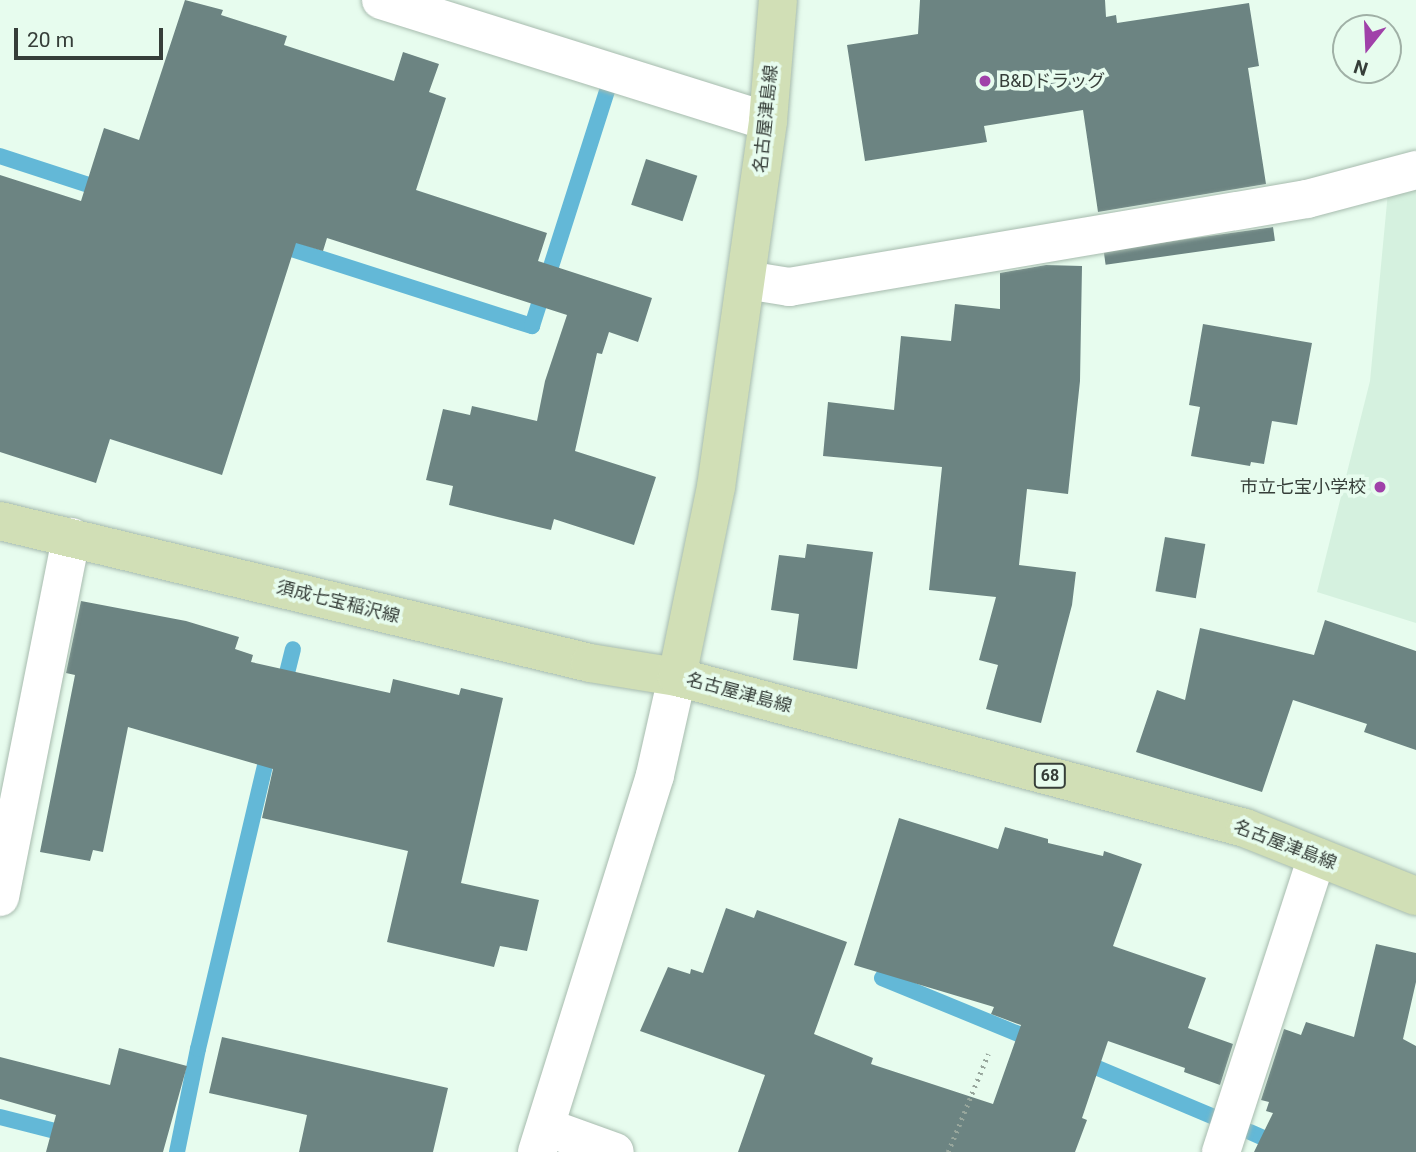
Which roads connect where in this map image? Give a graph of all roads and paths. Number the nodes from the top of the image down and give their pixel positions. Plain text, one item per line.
1 (381, 0) edge
2 (778, 0) edge
3 (768, 121) junction
4 (1416, 170) edge
5 (746, 280) junction
6 (0, 521) edge
7 (71, 537) junction
8 (677, 677) junction
9 (1317, 857) junction
10 (1416, 896) edge
11 (0, 897) edge
12 (988, 1054) dead end
13 (542, 1139) edge
14 (615, 1152) edge
15 (948, 1152) edge
16 (1221, 1152) edge

1 - 3 street
2 - 3 main road, 名古屋津島線
3 - 5 main road, 名古屋津島線
4 - 5 street
5 - 8 main road, 名古屋津島線
6 - 7 main road, 須成七宝稲沢線
7 - 8 main road, 須成七宝稲沢線
7 - 11 street
8 - 9 main road, 名古屋津島線 / 68
8 - 13 street
9 - 10 main road, 名古屋津島線 / 68
9 - 16 street
12 - 15 path
13 - 14 street

